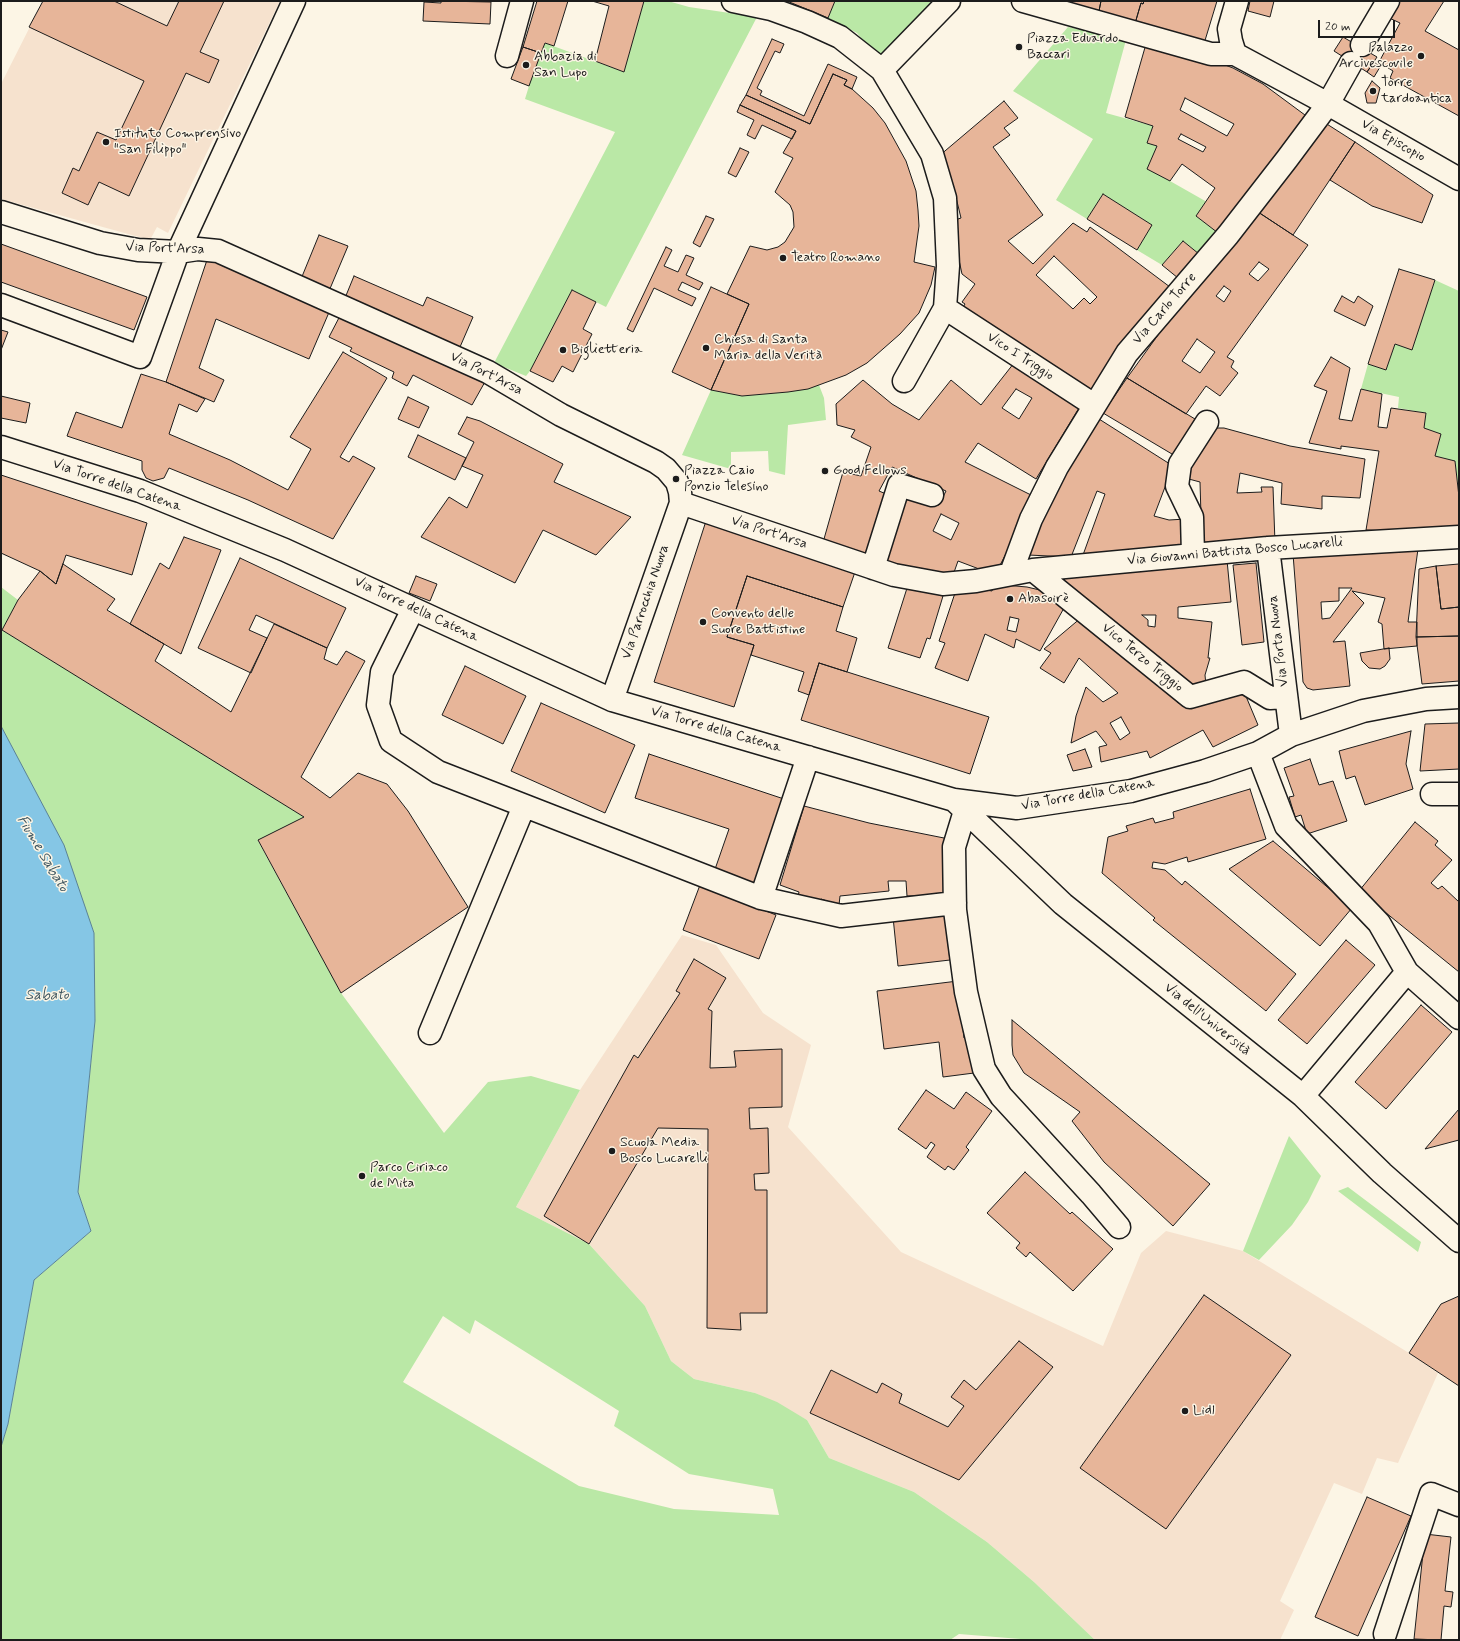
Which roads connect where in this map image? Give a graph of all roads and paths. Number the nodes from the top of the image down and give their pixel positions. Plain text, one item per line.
1 (294, 1) edge
2 (522, 1) edge
3 (733, 1) edge
4 (949, 1) edge
5 (1023, 1) edge
6 (1237, 1) edge
7 (1388, 1) edge
8 (1362, 45) dead end
9 (1235, 54) junction
10 (507, 56) dead end
11 (1351, 63) dead end
12 (882, 70) junction
13 (1328, 104) junction
14 (1459, 179) edge
15 (1, 212) edge
16 (178, 252) junction
17 (1, 306) edge
18 (945, 308) junction
19 (904, 381) dead end
20 (1094, 405) junction
21 (1207, 422) dead end
22 (1, 447) edge
23 (932, 495) dead end
24 (680, 503) junction
25 (1459, 537) edge
26 (1268, 548) junction
27 (1193, 555) junction
28 (872, 568) junction
29 (1033, 570) junction
30 (1010, 574) junction
31 (413, 609) junction
32 (1285, 697) junction
33 (1459, 697) edge
34 (612, 700) junction
35 (1291, 734) junction
36 (1258, 753) junction
37 (808, 757) junction
38 (1432, 794) dead end
39 (1459, 794) edge
40 (524, 806) junction
41 (960, 806) junction
42 (761, 898) junction
43 (955, 902) junction
44 (1407, 972) junction
45 (1459, 1018) edge
46 (430, 1033) dead end
47 (1303, 1096) junction
48 (1119, 1227) dead end
49 (1459, 1241) edge
50 (1459, 1505) edge
51 (1385, 1634) dead end

1 - 16 street
2 - 10 street
3 - 12 street
4 - 12 street
5 - 9 street
6 - 9 street
7 - 8 street
9 - 13 street, Via Episcopio
11 - 13 street, Via Carlo Torre
12 - 18 street
13 - 14 street, Via Episcopio
13 - 20 street, Via Carlo Torre
15 - 16 street, Via Port'Arsa
16 - 17 street
16 - 24 street, Via Port'Arsa
18 - 19 street
18 - 20 street, Vico I Triggio
20 - 30 street, Via Carlo Torre
21 - 27 street
22 - 31 street, Via Torre della Catena
23 - 28 street
24 - 28 street, Via Port'Arsa
24 - 34 street, Via Parrocchia Nuova
25 - 26 street, Via Giovanni Battista Bosco Lucarelli
26 - 27 street, Via Giovanni Battista Bosco Lucarelli
26 - 32 street, Via Porta Nuova
27 - 29 street, Via Giovanni Battista Bosco Lucarelli
28 - 30 street, Via Port'Arsa
29 - 30 street, Via Giovanni Battista Bosco Lucarelli
29 - 32 street, Vico Terzo Triggio
31 - 34 street, Via Torre della Catena
31 - 40 street
32 - 35 street, Via Porta Nuova
33 - 35 street, Via Torre della Catena
34 - 37 street, Via Torre della Catena
35 - 36 street, Via Torre della Catena
36 - 41 street, Via Torre della Catena
36 - 44 street
37 - 41 street, Via Torre della Catena
37 - 42 street
38 - 39 street
40 - 42 street
40 - 46 street
41 - 43 street
41 - 47 street, Via dell'Università
42 - 43 street
43 - 48 street
44 - 45 street
44 - 47 street
47 - 49 street, Via dell'Università
50 - 51 street

